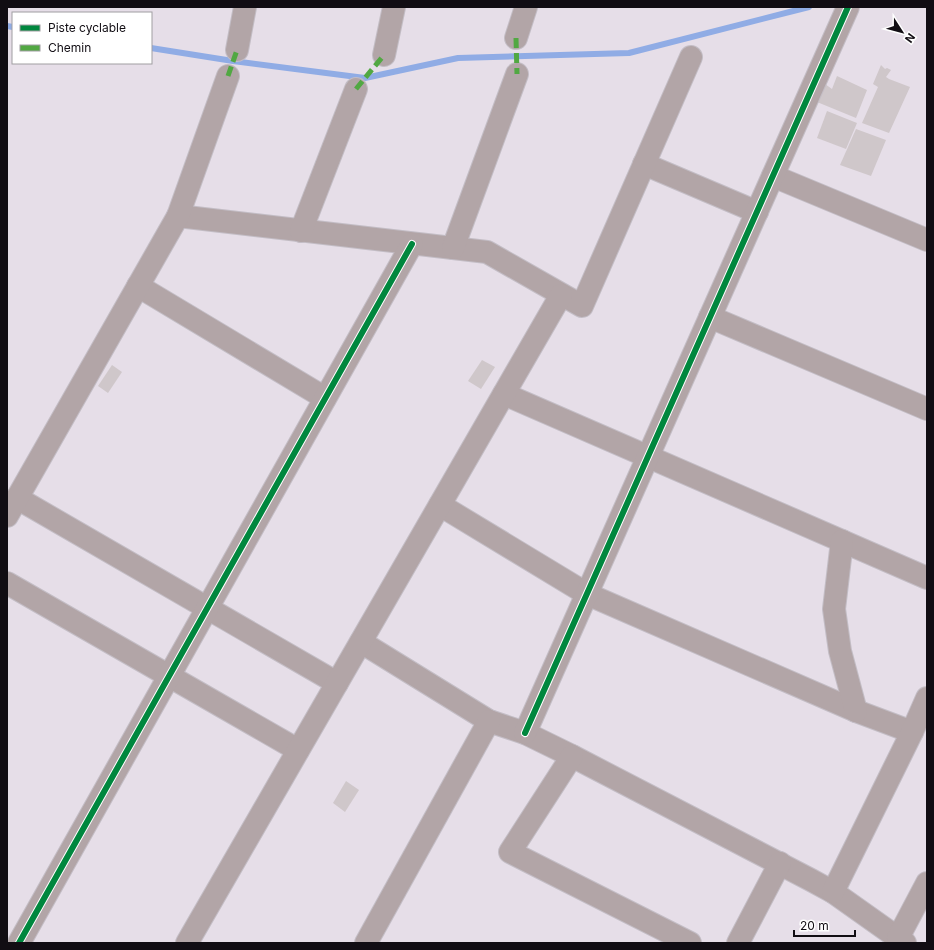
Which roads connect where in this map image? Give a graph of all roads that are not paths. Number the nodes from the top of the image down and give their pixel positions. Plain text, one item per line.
1 (245, 7) edge
2 (394, 7) edge
3 (526, 7) edge
4 (848, 7) edge
5 (516, 38) dead end
6 (237, 50) dead end
7 (384, 54) dead end
8 (691, 57) dead end
9 (517, 74) dead end
10 (228, 76) dead end
11 (356, 90) dead end
12 (644, 164) junction
13 (773, 176) junction
14 (757, 212) junction
15 (178, 216) junction
16 (301, 231) junction
17 (927, 240) edge
18 (412, 244) junction
19 (453, 248) junction
20 (138, 286) junction
21 (561, 295) junction
22 (710, 317) junction
23 (504, 394) junction
24 (325, 398) junction
25 (927, 410) edge
26 (648, 457) junction
27 (440, 505) junction
28 (12, 507) edge
29 (842, 541) junction
30 (927, 578) edge
31 (7, 583) edge
32 (587, 594) junction
33 (207, 608) junction
34 (361, 642) junction
35 (169, 676) junction
36 (337, 683) junction
37 (927, 698) edge
38 (856, 711) junction
39 (489, 722) junction
40 (912, 732) junction
41 (525, 733) junction
42 (298, 750) junction
43 (572, 756) junction
44 (780, 863) junction
45 (927, 883) edge
46 (833, 892) junction
47 (902, 941) edge
48 (19, 943) edge
49 (187, 943) edge
50 (366, 943) edge
51 (690, 943) edge
52 (738, 943) edge

1 - 6 street
2 - 7 street
3 - 5 street
4 - 13 street
8 - 12 street
9 - 19 street
10 - 15 street
11 - 16 street
12 - 14 street
12 - 21 street
13 - 14 street
13 - 17 street
14 - 22 street
15 - 16 street
15 - 20 street
16 - 18 street
18 - 19 street
18 - 24 street
19 - 21 street
20 - 24 street
20 - 28 street
21 - 23 street
22 - 25 street
22 - 26 street
23 - 26 street
23 - 27 street
24 - 33 street
26 - 29 street
26 - 32 street
27 - 32 street
27 - 34 street
28 - 33 street
29 - 30 street
29 - 38 street
31 - 35 street
32 - 38 street
32 - 41 street
33 - 35 street
33 - 36 street
34 - 36 street
34 - 39 street
35 - 42 street
35 - 48 street
36 - 42 street
37 - 40 street
38 - 40 street
39 - 41 street
39 - 50 street
40 - 46 street
41 - 43 street
42 - 49 street
43 - 44 street
43 - 51 street
44 - 46 street
44 - 52 street
45 - 47 street
46 - 47 street

